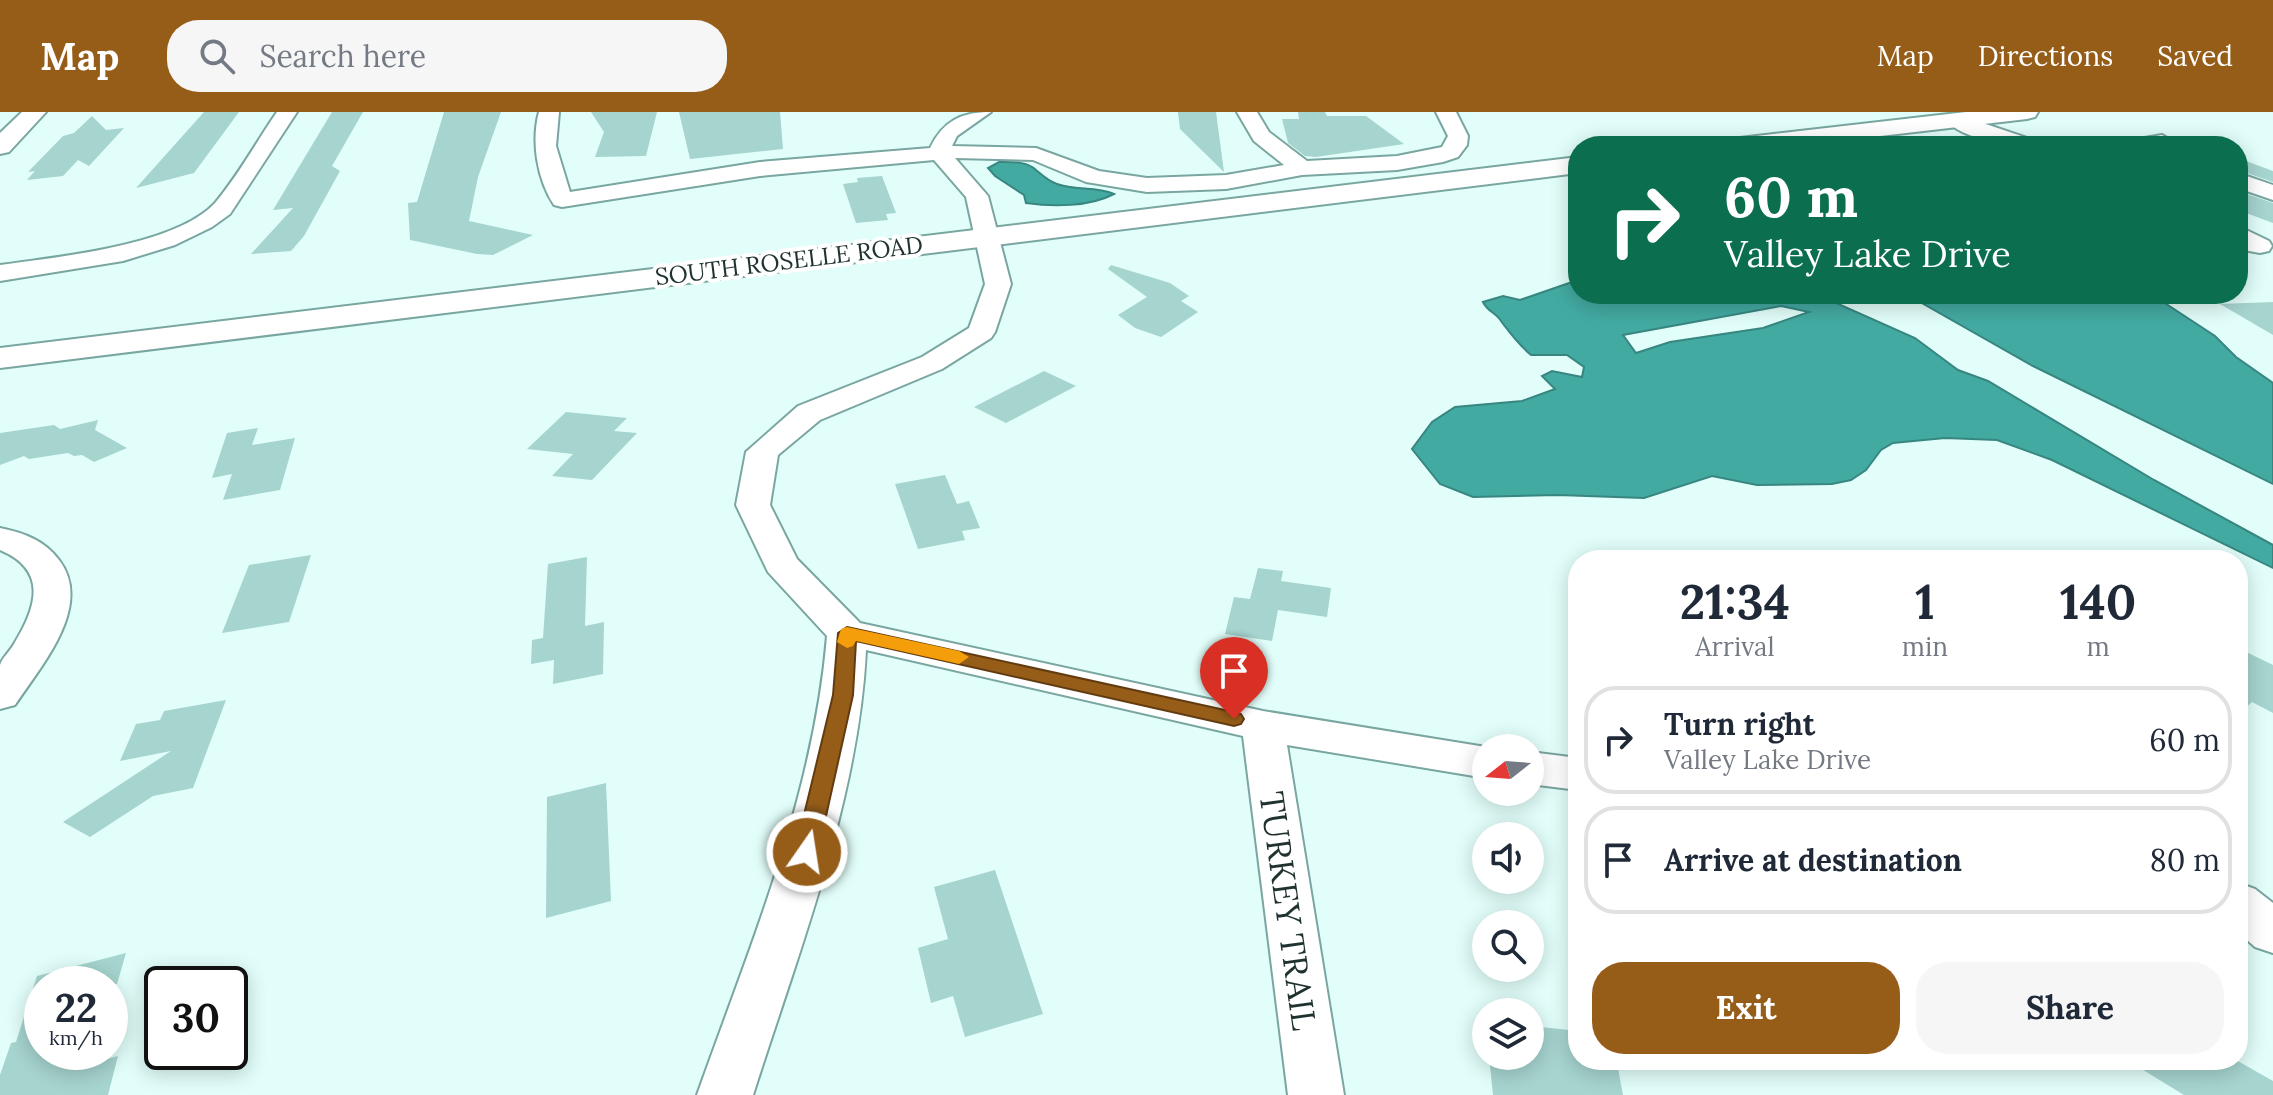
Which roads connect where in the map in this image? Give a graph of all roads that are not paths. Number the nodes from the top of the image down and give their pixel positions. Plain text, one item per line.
1 (35, 112) edge
2 (287, 112) edge
3 (549, 112) edge
4 (981, 112) edge
5 (1247, 112) edge
6 (1446, 112) edge
7 (2027, 112) edge
8 (1967, 125) junction
9 (1843, 136) edge
10 (1981, 136) edge
11 (2001, 136) edge
12 (0, 147) edge
13 (938, 152) junction
14 (1568, 166) edge
15 (1302, 168) junction
16 (2248, 184) edge
17 (2273, 193) edge
18 (175, 236) junction
19 (986, 237) junction
20 (133, 251) junction
21 (0, 273) edge
22 (0, 358) edge
23 (14, 544) edge
24 (847, 633) junction
25 (0, 695) edge
26 (1263, 726) junction
27 (1472, 760) edge
28 (1544, 770) edge
29 (1568, 773) edge
30 (2248, 911) edge
31 (2273, 932) edge
32 (725, 1095) edge
33 (1316, 1095) edge

1 - 12 main road
2 - 18 street
3 - 13 street
4 - 13 street
5 - 15 street
6 - 15 street
7 - 8 main road
8 - 9 main road
8 - 10 street
8 - 11 street
13 - 15 street
13 - 19 street
14 - 19 main road, SOUTH ROSELLE ROAD
16 - 17 street
18 - 20 street
18 - 20 street
19 - 22 main road, SOUTH ROSELLE ROAD
19 - 24 street
20 - 21 street
23 - 25 street
24 - 26 street
24 - 32 street
26 - 27 street
26 - 33 street, TURKEY TRAIL
28 - 29 street
30 - 31 street

